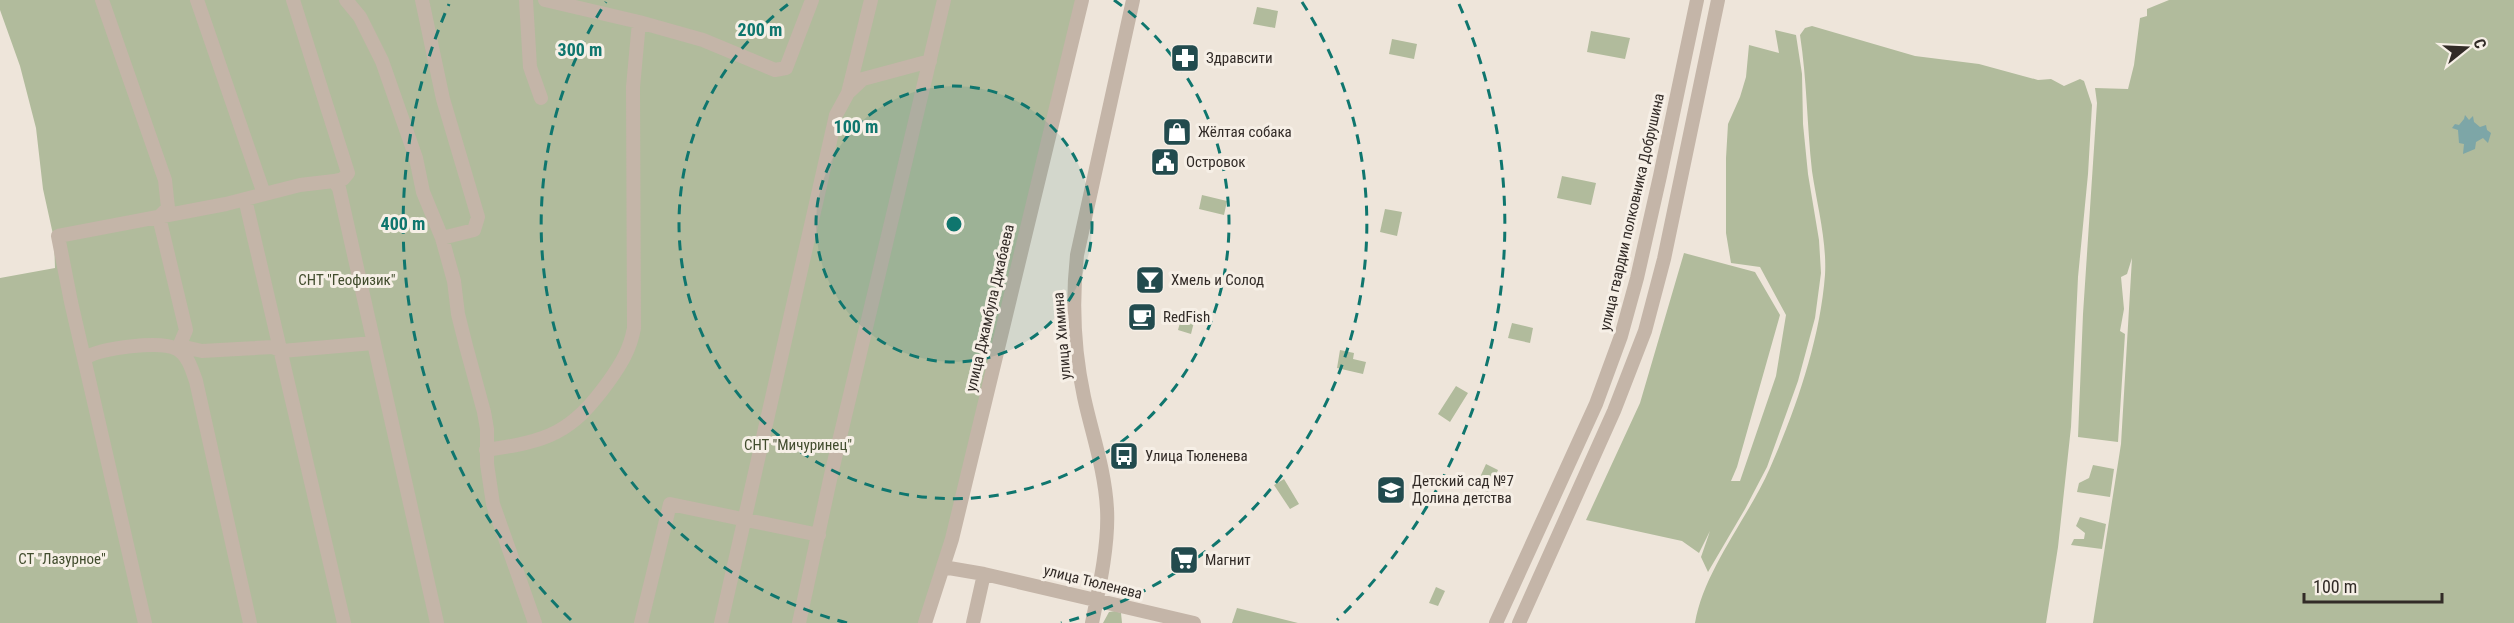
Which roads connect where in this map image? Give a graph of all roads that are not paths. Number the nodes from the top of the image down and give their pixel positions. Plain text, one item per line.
1 (102, 0) edge
2 (197, 0) edge
3 (292, 0) edge
4 (346, 0) edge
5 (423, 0) edge
6 (526, 0) edge
7 (545, 0) edge
8 (812, 0) edge
9 (871, 0) edge
10 (944, 0) edge
11 (1082, 0) edge
12 (1133, 0) edge
13 (1697, 0) edge
14 (1718, 0) edge
15 (639, 22) junction
16 (930, 61) junction
17 (848, 93) junction
18 (541, 98) dead end
19 (334, 181) junction
20 (264, 194) junction
21 (245, 199) junction
22 (159, 217) junction
23 (442, 238) junction
24 (373, 343) junction
25 (179, 348) junction
26 (282, 351) junction
27 (85, 358) junction
28 (486, 450) junction
29 (743, 518) junction
30 (819, 535) junction
31 (943, 567) junction
32 (984, 574) junction
33 (1095, 600) junction
34 (145, 623) edge
35 (250, 623) edge
36 (344, 623) edge
37 (437, 623) edge
38 (535, 623) edge
39 (641, 623) edge
40 (721, 623) edge
41 (800, 623) edge
42 (925, 623) edge
43 (973, 623) edge
44 (1092, 623) edge
45 (1194, 623) edge
46 (1496, 623) edge
47 (1519, 623) edge

1 - 22 street
2 - 20 street
3 - 19 street
4 - 23 street
5 - 23 street
6 - 18 street
7 - 15 street
8 - 15 street
9 - 17 street
10 - 16 street
11 - 31 street, улица Джамбула Джабаева
12 - 33 street, улица Химина
13 - 46 street, улица гвардии полковника Добрушина
14 - 47 street
15 - 28 street
16 - 17 street
16 - 30 street
17 - 29 street
19 - 20 street
19 - 24 street
20 - 21 street
21 - 22 street
21 - 26 street
22 - 25 street
22 - 27 street
23 - 28 street
24 - 26 street
24 - 37 street
25 - 26 street
25 - 27 street
25 - 35 street
26 - 36 street
27 - 34 street
28 - 38 street
29 - 30 street
29 - 39 street
29 - 40 street
30 - 41 street
31 - 32 street, улица Тюленева
31 - 42 street, улица Джамбула Джабаева
32 - 33 street, улица Тюленева
32 - 43 street
33 - 44 street, улица Химина
33 - 45 street, улица Тюленева

